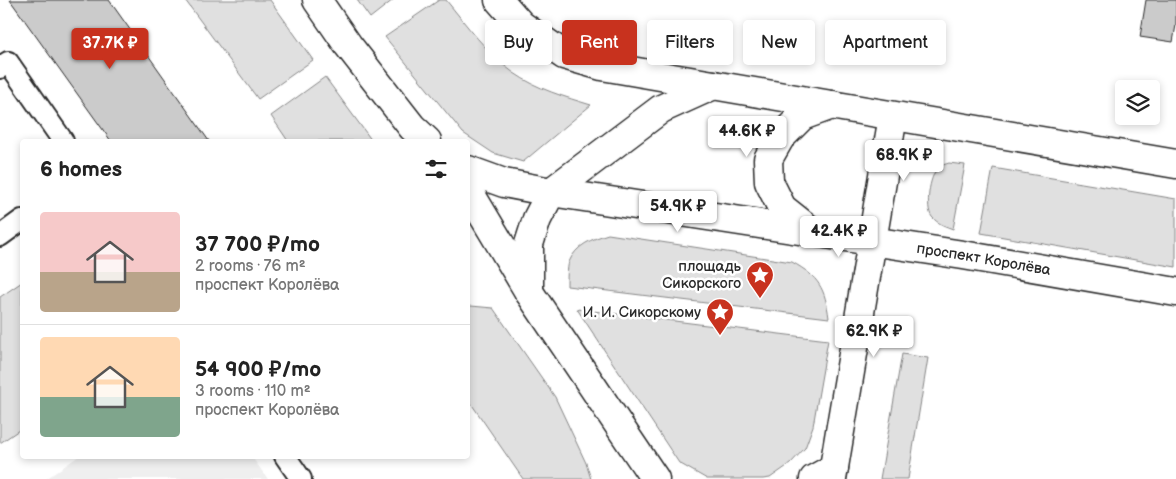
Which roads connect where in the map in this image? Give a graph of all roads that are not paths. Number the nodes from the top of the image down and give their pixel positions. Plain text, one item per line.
1 (317, 0) edge
2 (499, 0) edge
3 (0, 68) edge
4 (714, 85) junction
5 (832, 105) junction
6 (893, 116) junction
7 (62, 139) edge
8 (425, 139) edge
9 (1176, 164) edge
10 (470, 171) edge
11 (551, 192) junction
12 (470, 193) edge
13 (20, 221) edge
14 (813, 233) junction
15 (0, 236) edge
16 (872, 242) junction
17 (529, 292) junction
18 (1176, 292) edge
19 (286, 459) edge
20 (826, 475) edge
21 (656, 478) edge
22 (300, 479) edge

1 - 8 street
2 - 4 street
3 - 7 lane
4 - 5 street
4 - 11 street
5 - 6 street
5 - 14 street
6 - 9 street
6 - 16 street
10 - 11 street, проспект Королёва
11 - 14 street, проспект Королёва
11 - 17 street
12 - 17 street
13 - 15 lane
14 - 16 street, проспект Королёва
16 - 18 street, проспект Королёва
16 - 20 street
17 - 21 street
19 - 22 lane

